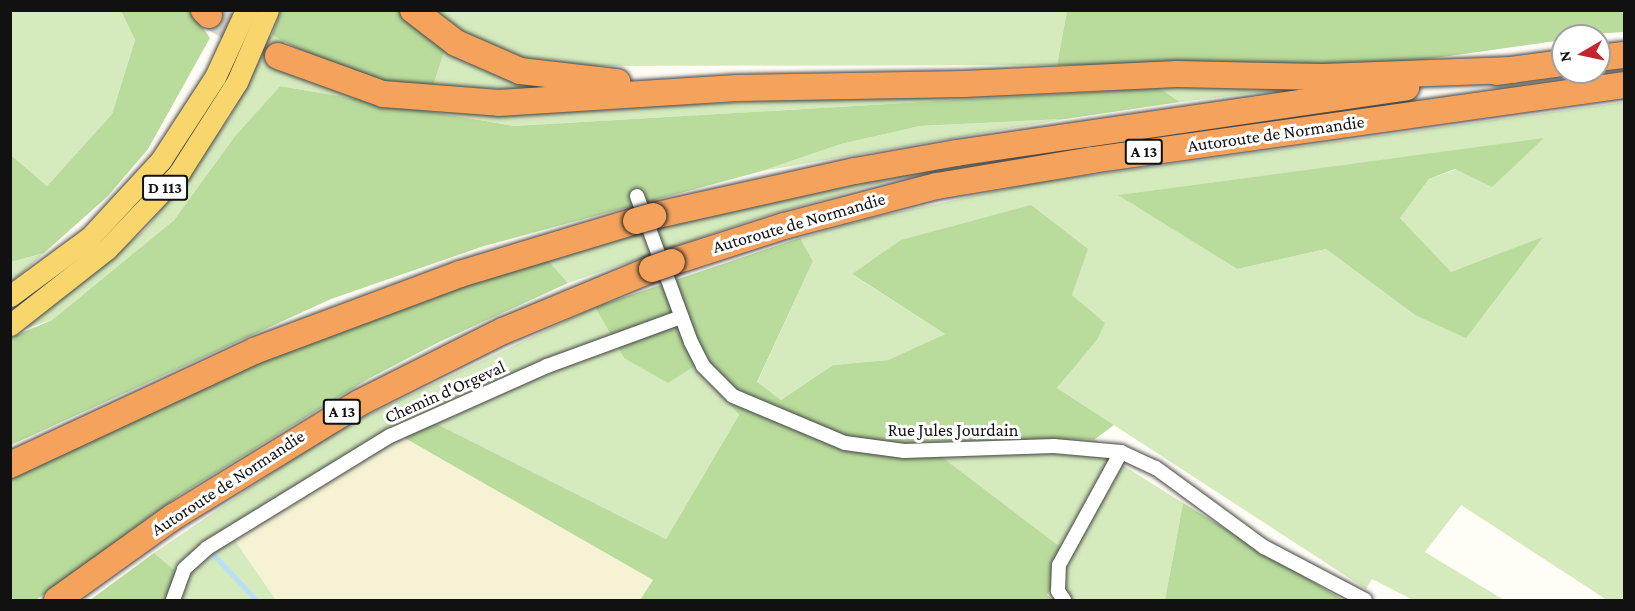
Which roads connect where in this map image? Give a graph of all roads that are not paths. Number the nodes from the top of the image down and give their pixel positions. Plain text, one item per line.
1 (246, 10) edge
2 (268, 10) edge
3 (413, 10) edge
4 (278, 56) tunnel mouth
5 (1551, 65) edge
6 (1512, 70) junction
7 (1624, 85) edge
8 (737, 88) junction
9 (642, 211) junction
10 (10, 296) edge
11 (681, 317) junction
12 (10, 325) edge
13 (1121, 452) junction
14 (10, 465) edge
15 (57, 600) edge
16 (173, 600) edge
17 (1064, 600) edge
18 (1365, 600) edge

1 - 10 main road, D 113
2 - 12 main road, D 113
3 - 8 highway
4 - 8 highway
5 - 6 highway, Autoroute de Normandie / A 13
6 - 8 highway
6 - 9 highway, Autoroute de Normandie / A 13
7 - 15 highway, Autoroute de Normandie / A 13
9 - 11 street, Rue Jules Jourdain
9 - 14 highway, Autoroute de Normandie / A 13
11 - 13 street, Rue Jules Jourdain
11 - 16 street, Chemin d'Orgeval
13 - 17 street
13 - 18 street, Rue Jules Jourdain

